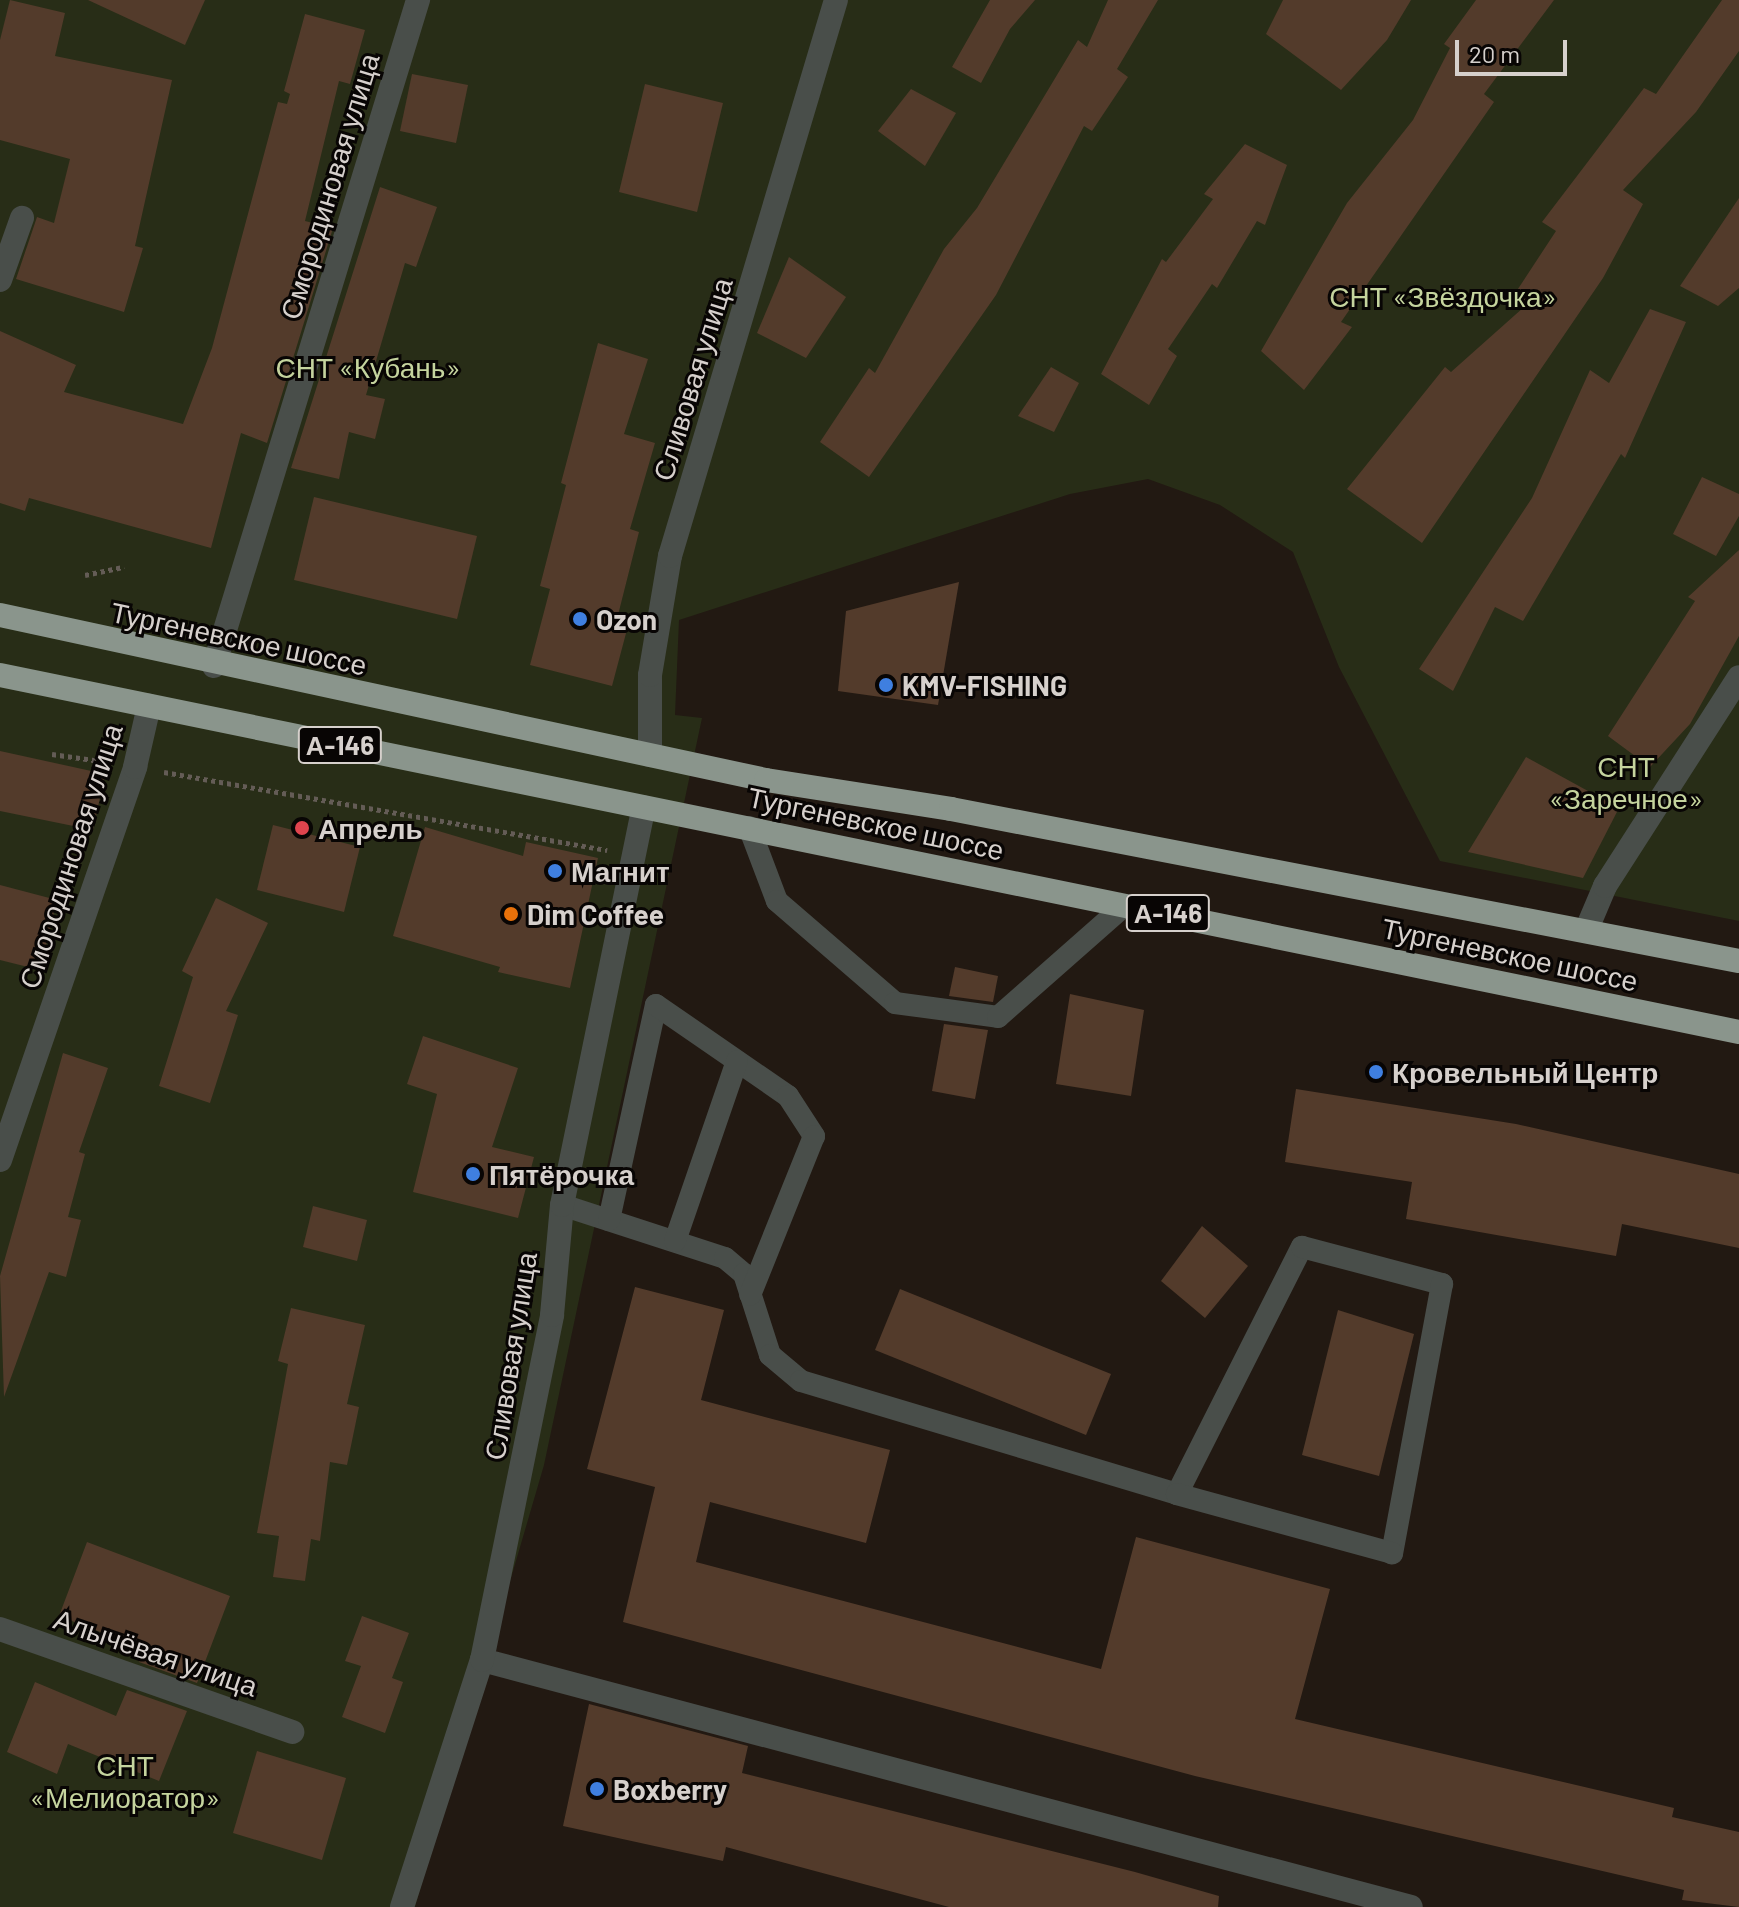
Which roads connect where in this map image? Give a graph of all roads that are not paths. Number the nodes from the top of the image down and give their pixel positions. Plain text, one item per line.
1 (418, 0) edge
2 (836, 0) edge
3 (22, 218) dead end
4 (0, 280) edge
5 (0, 615) edge
6 (214, 666) junction
7 (0, 675) edge
8 (1739, 677) edge
9 (149, 706) junction
10 (650, 755) junction
11 (644, 807) junction
12 (749, 827) junction
13 (1125, 905) junction
14 (1586, 931) junction
15 (1739, 961) edge
16 (1739, 1032) edge
17 (737, 1061) junction
18 (0, 1160) edge
19 (562, 1205) junction
20 (609, 1220) junction
21 (675, 1241) junction
22 (750, 1295) junction
23 (1177, 1494) junction
24 (0, 1629) edge
25 (482, 1660) junction
26 (292, 1732) dead end
27 (402, 1907) edge
28 (1411, 1907) edge

1 - 6 street, Смородиновая улица
2 - 10 street, Сливовая улица
3 - 4 street
5 - 6 highway, Тургеневское шоссе / А-146
6 - 10 highway, Тургеневское шоссе / А-146
7 - 9 highway, Тургеневское шоссе / А-146
8 - 14 street
9 - 11 highway, Тургеневское шоссе / А-146
9 - 18 street, Смородиновая улица
10 - 14 highway, Тургеневское шоссе / А-146
11 - 12 highway, Тургеневское шоссе / А-146
11 - 19 street, Сливовая улица
12 - 13 highway, Тургеневское шоссе / А-146
12 - 13 lane
13 - 16 highway, Тургеневское шоссе / А-146
14 - 15 highway, Тургеневское шоссе / А-146
17 - 20 lane
17 - 21 lane
17 - 22 lane
19 - 20 lane
19 - 25 street, Сливовая улица
20 - 21 lane
21 - 22 lane
22 - 23 lane
23 - 23 lane
24 - 26 street, Алычёвая улица
25 - 27 street, Сливовая улица
25 - 28 street

